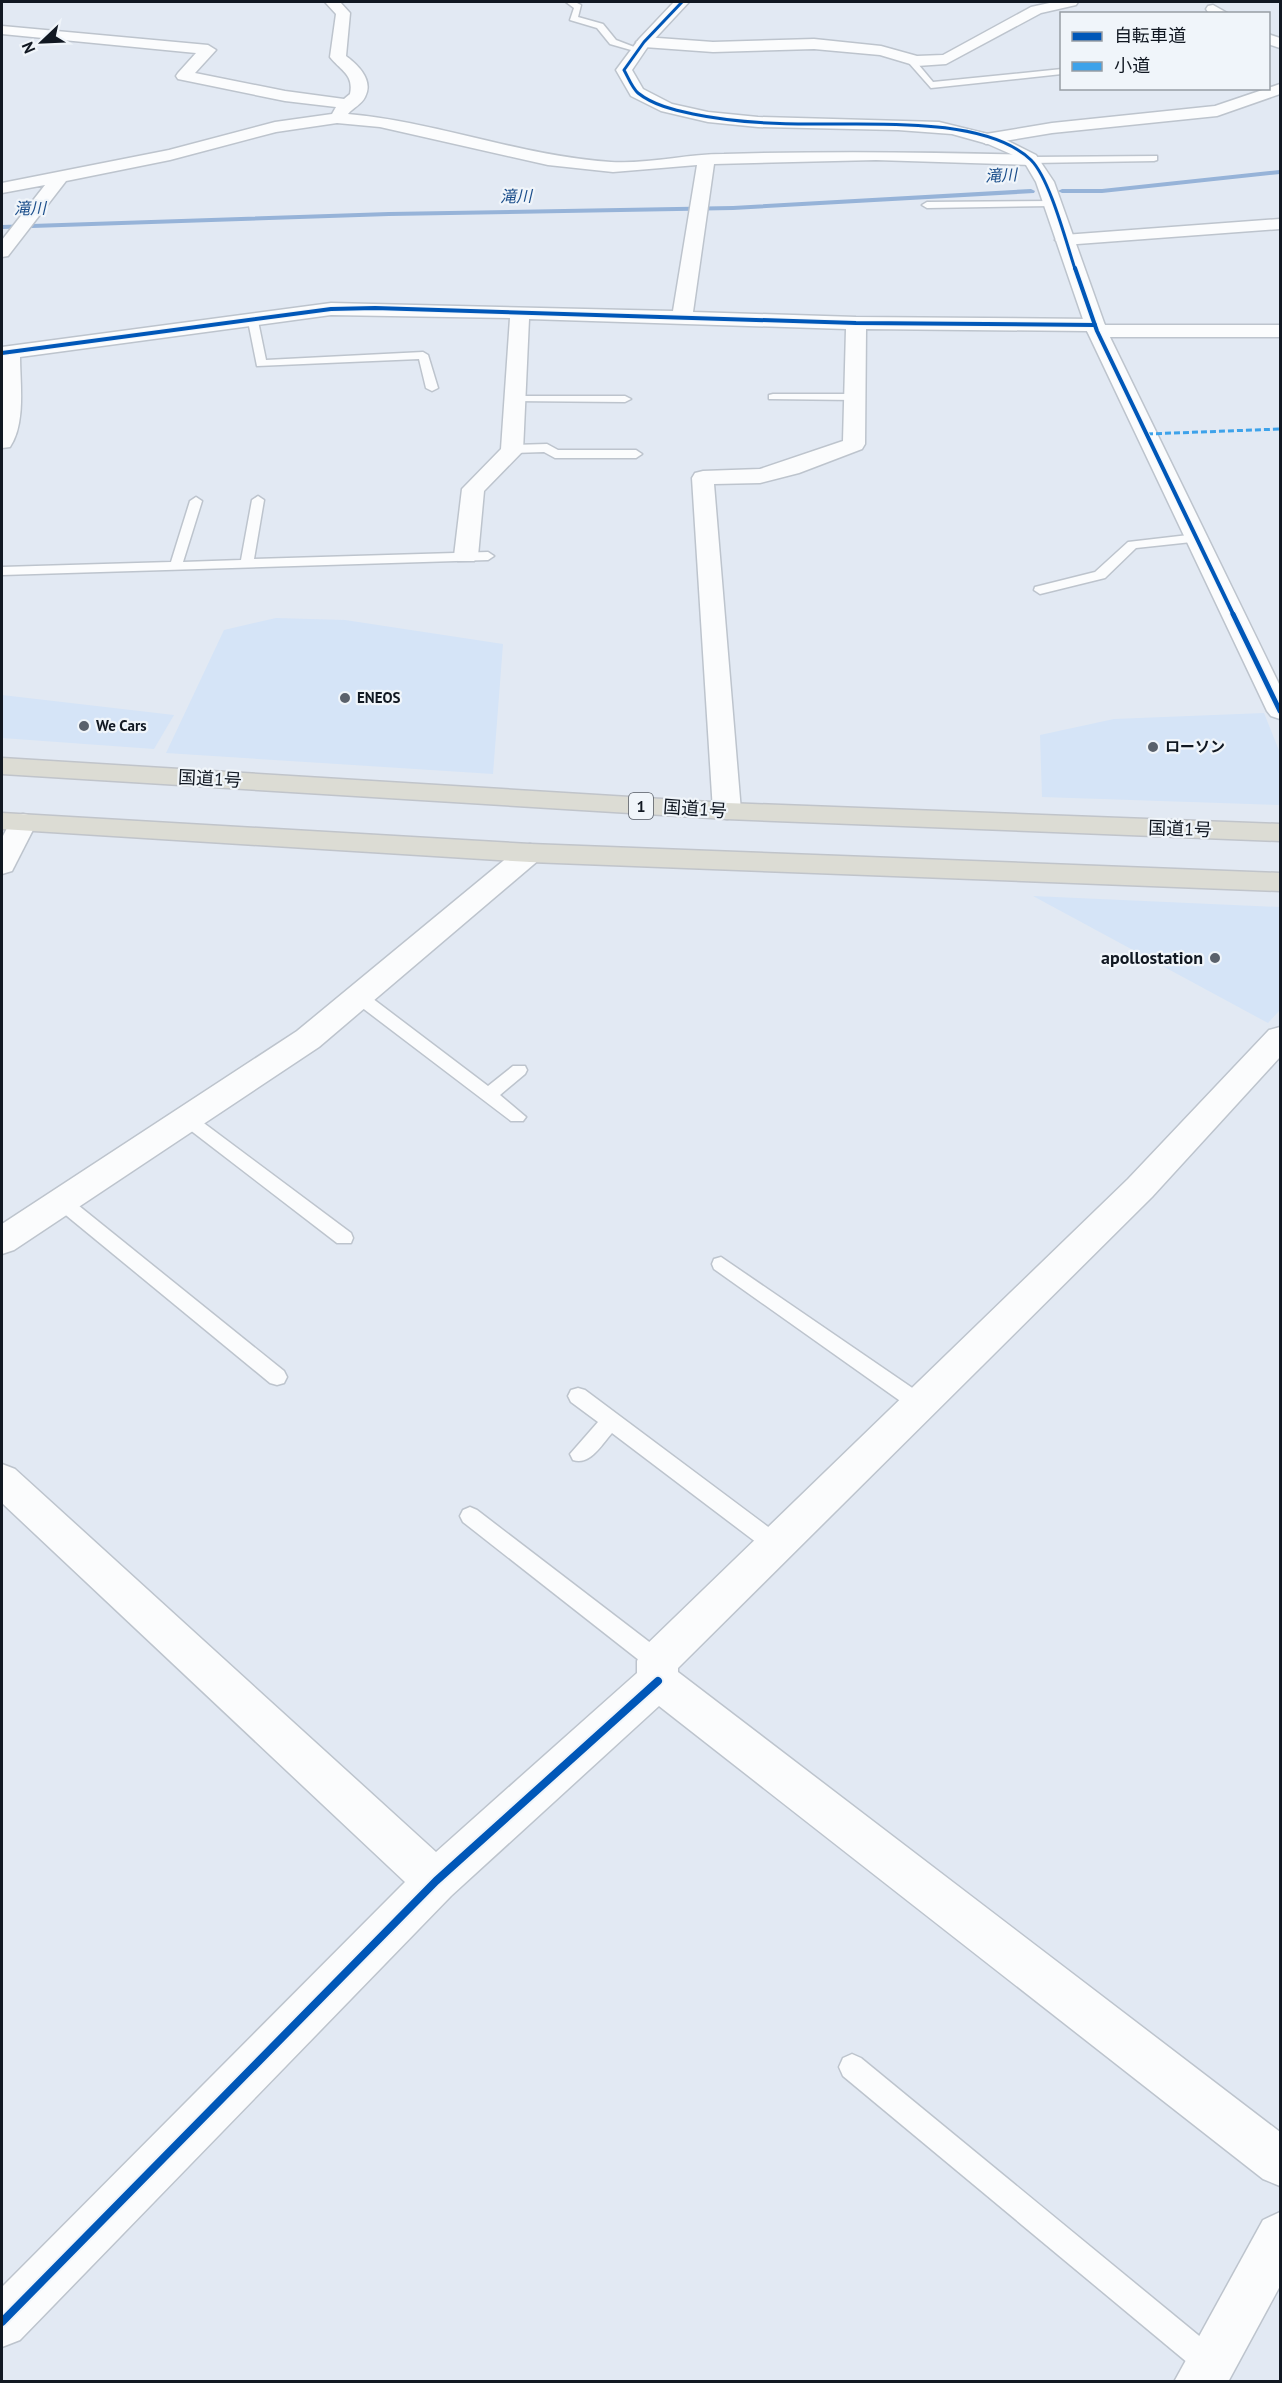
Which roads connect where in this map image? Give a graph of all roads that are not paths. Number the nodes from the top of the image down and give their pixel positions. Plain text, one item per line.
1 (332, 2) edge
2 (570, 2) edge
3 (682, 2) edge
4 (1071, 2) edge
5 (2, 30) edge
6 (641, 46) junction
7 (917, 61) junction
8 (1060, 71) edge
9 (1281, 88) edge
10 (347, 104) junction
11 (337, 118) junction
12 (986, 139) junction
13 (1154, 158) dead end
14 (706, 159) junction
15 (1032, 160) junction
16 (59, 178) junction
17 (2, 188) edge
18 (1050, 203) junction
19 (927, 205) dead end
20 (1281, 224) edge
21 (1064, 240) junction
22 (2, 252) edge
23 (520, 313) junction
24 (682, 319) junction
25 (253, 321) junction
26 (856, 323) junction
27 (1096, 328) junction
28 (1280, 332) edge
29 (6, 353) edge
30 (432, 388) dead end
31 (773, 397) dead end
32 (855, 398) junction
33 (517, 399) junction
34 (625, 399) dead end
35 (2, 442) edge
36 (513, 449) junction
37 (636, 454) dead end
38 (258, 500) dead end
39 (196, 501) dead end
40 (1197, 538) junction
41 (466, 556) junction
42 (488, 556) dead end
43 (247, 563) junction
44 (176, 565) junction
45 (2, 571) edge
46 (1040, 590) dead end
47 (1281, 711) edge
48 (2, 766) edge
49 (727, 811) junction
50 (12, 821) edge
51 (1281, 833) edge
52 (530, 853) junction
53 (2, 865) edge
54 (1281, 882) edge
55 (358, 996) junction
56 (1281, 1038) edge
57 (519, 1071) dead end
58 (488, 1095) junction
59 (517, 1117) dead end
60 (187, 1119) junction
61 (62, 1202) junction
62 (344, 1238) dead end
63 (2, 1241) edge
64 (721, 1264) dead end
65 (277, 1377) dead end
66 (578, 1396) dead end
67 (920, 1404) junction
68 (611, 1421) junction
69 (580, 1454) dead end
70 (2, 1480) edge
71 (470, 1516) dead end
72 (776, 1545) junction
73 (657, 1671) junction
74 (436, 1881) junction
75 (852, 2067) dead end
76 (1281, 2162) edge
77 (1281, 2237) edge
78 (2, 2322) edge
79 (1205, 2372) edge

1 - 10 street
2 - 6 lane
3 - 6 street
4 - 7 street
5 - 10 street
6 - 7 street
6 - 12 street
7 - 8 lane
9 - 12 street
10 - 11 street
11 - 14 street
11 - 16 street
12 - 15 street
13 - 15 lane
14 - 15 street
14 - 24 street
15 - 18 street
16 - 17 street
16 - 22 street
18 - 19 lane
18 - 21 street
20 - 21 street
21 - 27 street
23 - 24 street
23 - 25 street
23 - 33 street
24 - 26 street
25 - 29 street
25 - 30 lane
26 - 27 street
26 - 32 street
27 - 28 street
27 - 40 street
29 - 35 street
31 - 32 lane
32 - 49 street
33 - 34 lane
33 - 36 street
36 - 37 lane
36 - 41 street
38 - 43 lane
39 - 44 lane
40 - 46 lane
40 - 47 street
41 - 42 lane
41 - 43 lane
43 - 44 lane
44 - 45 lane
48 - 49 highway, 国道1号 / 1
49 - 51 highway, 国道1号 / 1
50 - 52 highway
50 - 53 street
52 - 54 highway
52 - 55 street
55 - 58 lane
55 - 60 street
56 - 67 street
57 - 58 lane
58 - 59 lane
60 - 61 street
60 - 62 lane
61 - 63 street
61 - 65 lane
64 - 67 lane
66 - 68 lane
67 - 72 street
68 - 69 lane
68 - 72 lane
70 - 74 street
71 - 73 lane
72 - 73 street
73 - 74 street
73 - 76 street
74 - 78 street
75 - 79 lane
77 - 79 street

